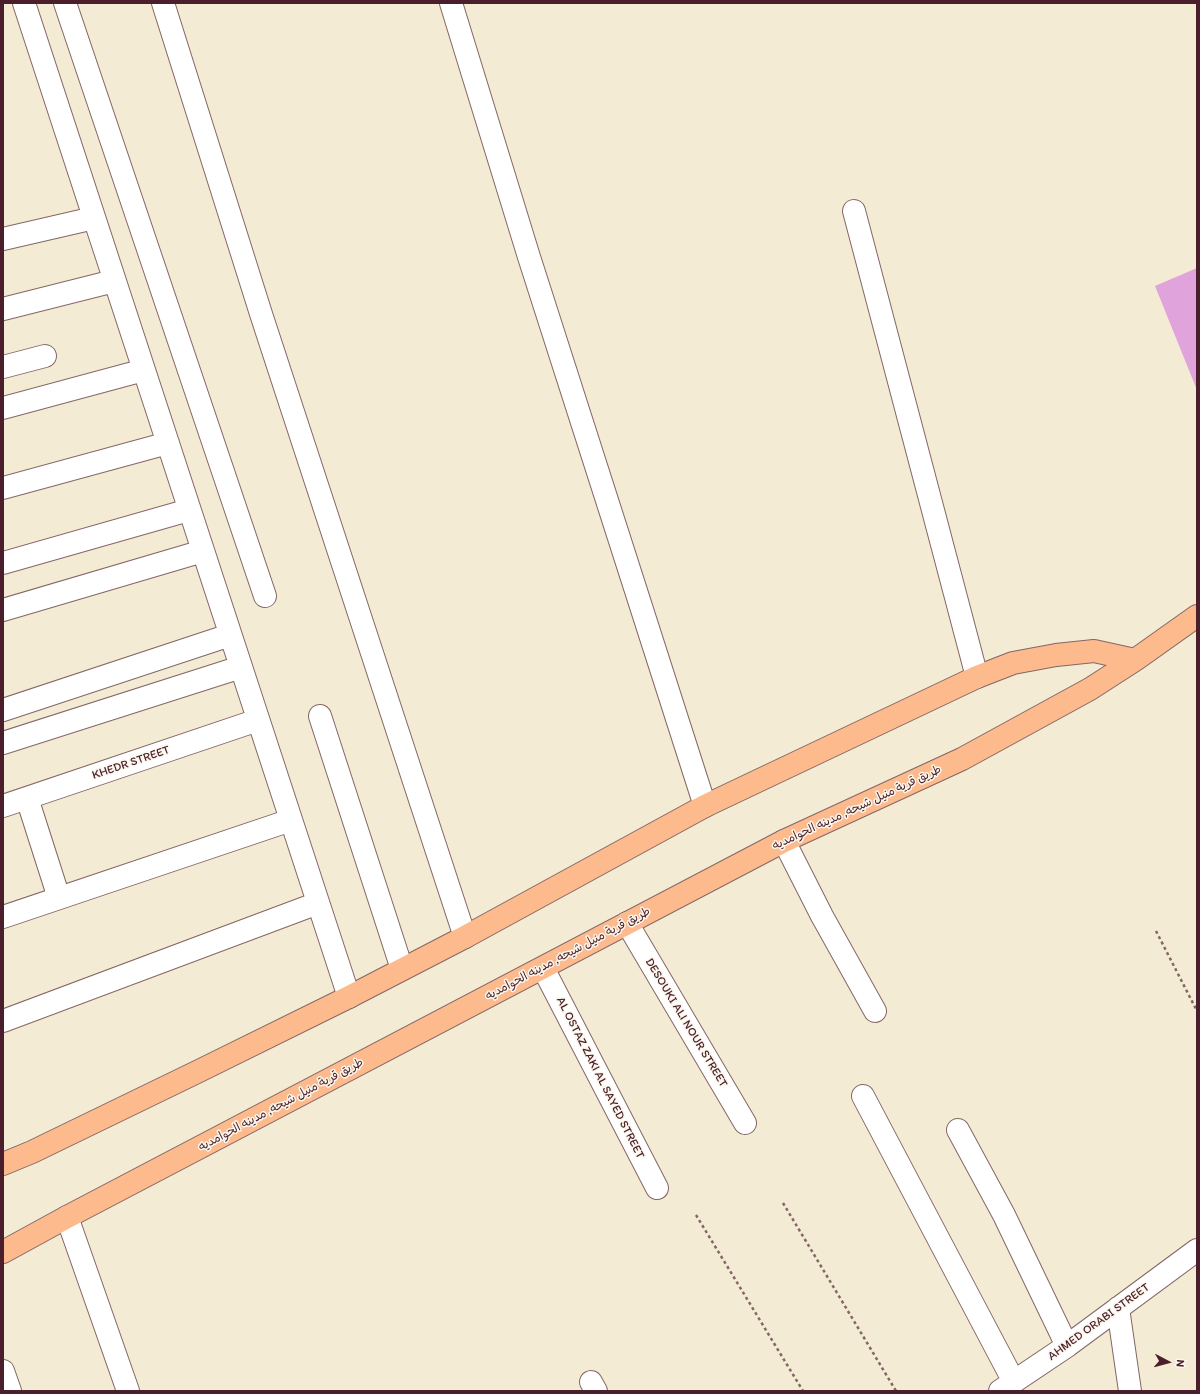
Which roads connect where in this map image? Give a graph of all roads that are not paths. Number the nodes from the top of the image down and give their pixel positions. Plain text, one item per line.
1 (24, 3) edge
2 (65, 3) edge
3 (163, 3) edge
4 (451, 3) edge
5 (854, 211) dead end
6 (94, 218) junction
7 (3, 239) edge
8 (114, 281) junction
9 (3, 309) edge
10 (45, 356) dead end
11 (3, 367) edge
12 (144, 370) junction
13 (3, 408) edge
14 (168, 443) junction
15 (3, 488) edge
16 (189, 510) junction
17 (203, 551) junction
18 (3, 563) edge
19 (265, 596) dead end
20 (3, 610) edge
21 (1197, 616) edge
22 (230, 635) junction
23 (1135, 660) junction
24 (241, 667) junction
25 (977, 677) junction
26 (3, 710) edge
27 (320, 716) dead end
28 (258, 720) junction
29 (3, 744) edge
30 (27, 798) junction
31 (3, 806) edge
32 (705, 806) junction
33 (291, 820) junction
34 (784, 841) junction
35 (59, 898) junction
36 (318, 903) junction
37 (3, 917) edge
38 (627, 924) junction
39 (465, 937) junction
40 (543, 968) junction
41 (402, 969) junction
42 (349, 996) junction
43 (876, 1011) dead end
44 (3, 1021) edge
45 (863, 1096) dead end
46 (745, 1123) dead end
47 (958, 1130) dead end
48 (3, 1164) edge
49 (657, 1188) dead end
50 (67, 1217) junction
51 (1197, 1250) edge
52 (3, 1252) edge
53 (1118, 1308) junction
54 (1067, 1346) junction
55 (3, 1371) edge
56 (1007, 1386) edge
57 (10, 1391) edge
58 (128, 1391) edge
59 (1130, 1391) edge

1 - 6 street
2 - 19 street
3 - 39 street
4 - 32 street
5 - 25 street
6 - 7 street
6 - 8 street
8 - 9 street
8 - 12 street
10 - 11 street
12 - 13 street
12 - 14 street
14 - 15 street
14 - 16 street
16 - 17 street
16 - 18 street
17 - 20 street
17 - 22 street
21 - 23 main road, طريق قرية منيل شيحه, مدينه الحوامديه
22 - 24 street
22 - 26 street
23 - 25 main road
23 - 34 main road, طريق قرية منيل شيحه, مدينه الحوامديه
24 - 28 street
24 - 29 street
25 - 32 main road
27 - 41 street
28 - 30 street, KHEDR STREET
28 - 33 street
30 - 31 street, KHEDR STREET
30 - 35 street
32 - 39 main road
33 - 35 street
33 - 36 street
34 - 38 main road, طريق قرية منيل شيحه, مدينه الحوامديه
34 - 43 street
35 - 37 street
36 - 42 street
36 - 44 street
38 - 40 main road, طريق قرية منيل شيحه, مدينه الحوامديه
38 - 46 street, DESOUKI ALI NOUR STREET
39 - 41 main road
40 - 49 street, AL OSTAZ ZAKI AL SAYED STREET
40 - 50 main road, طريق قرية منيل شيحه, مدينه الحوامديه
41 - 42 main road
42 - 48 main road
45 - 56 street
47 - 54 street
50 - 52 main road, طريق قرية منيل شيحه, مدينه الحوامديه
50 - 58 street
51 - 53 street, AHMED ORABI STREET
53 - 54 street, AHMED ORABI STREET
53 - 59 street
54 - 56 street, AHMED ORABI STREET
55 - 57 street

